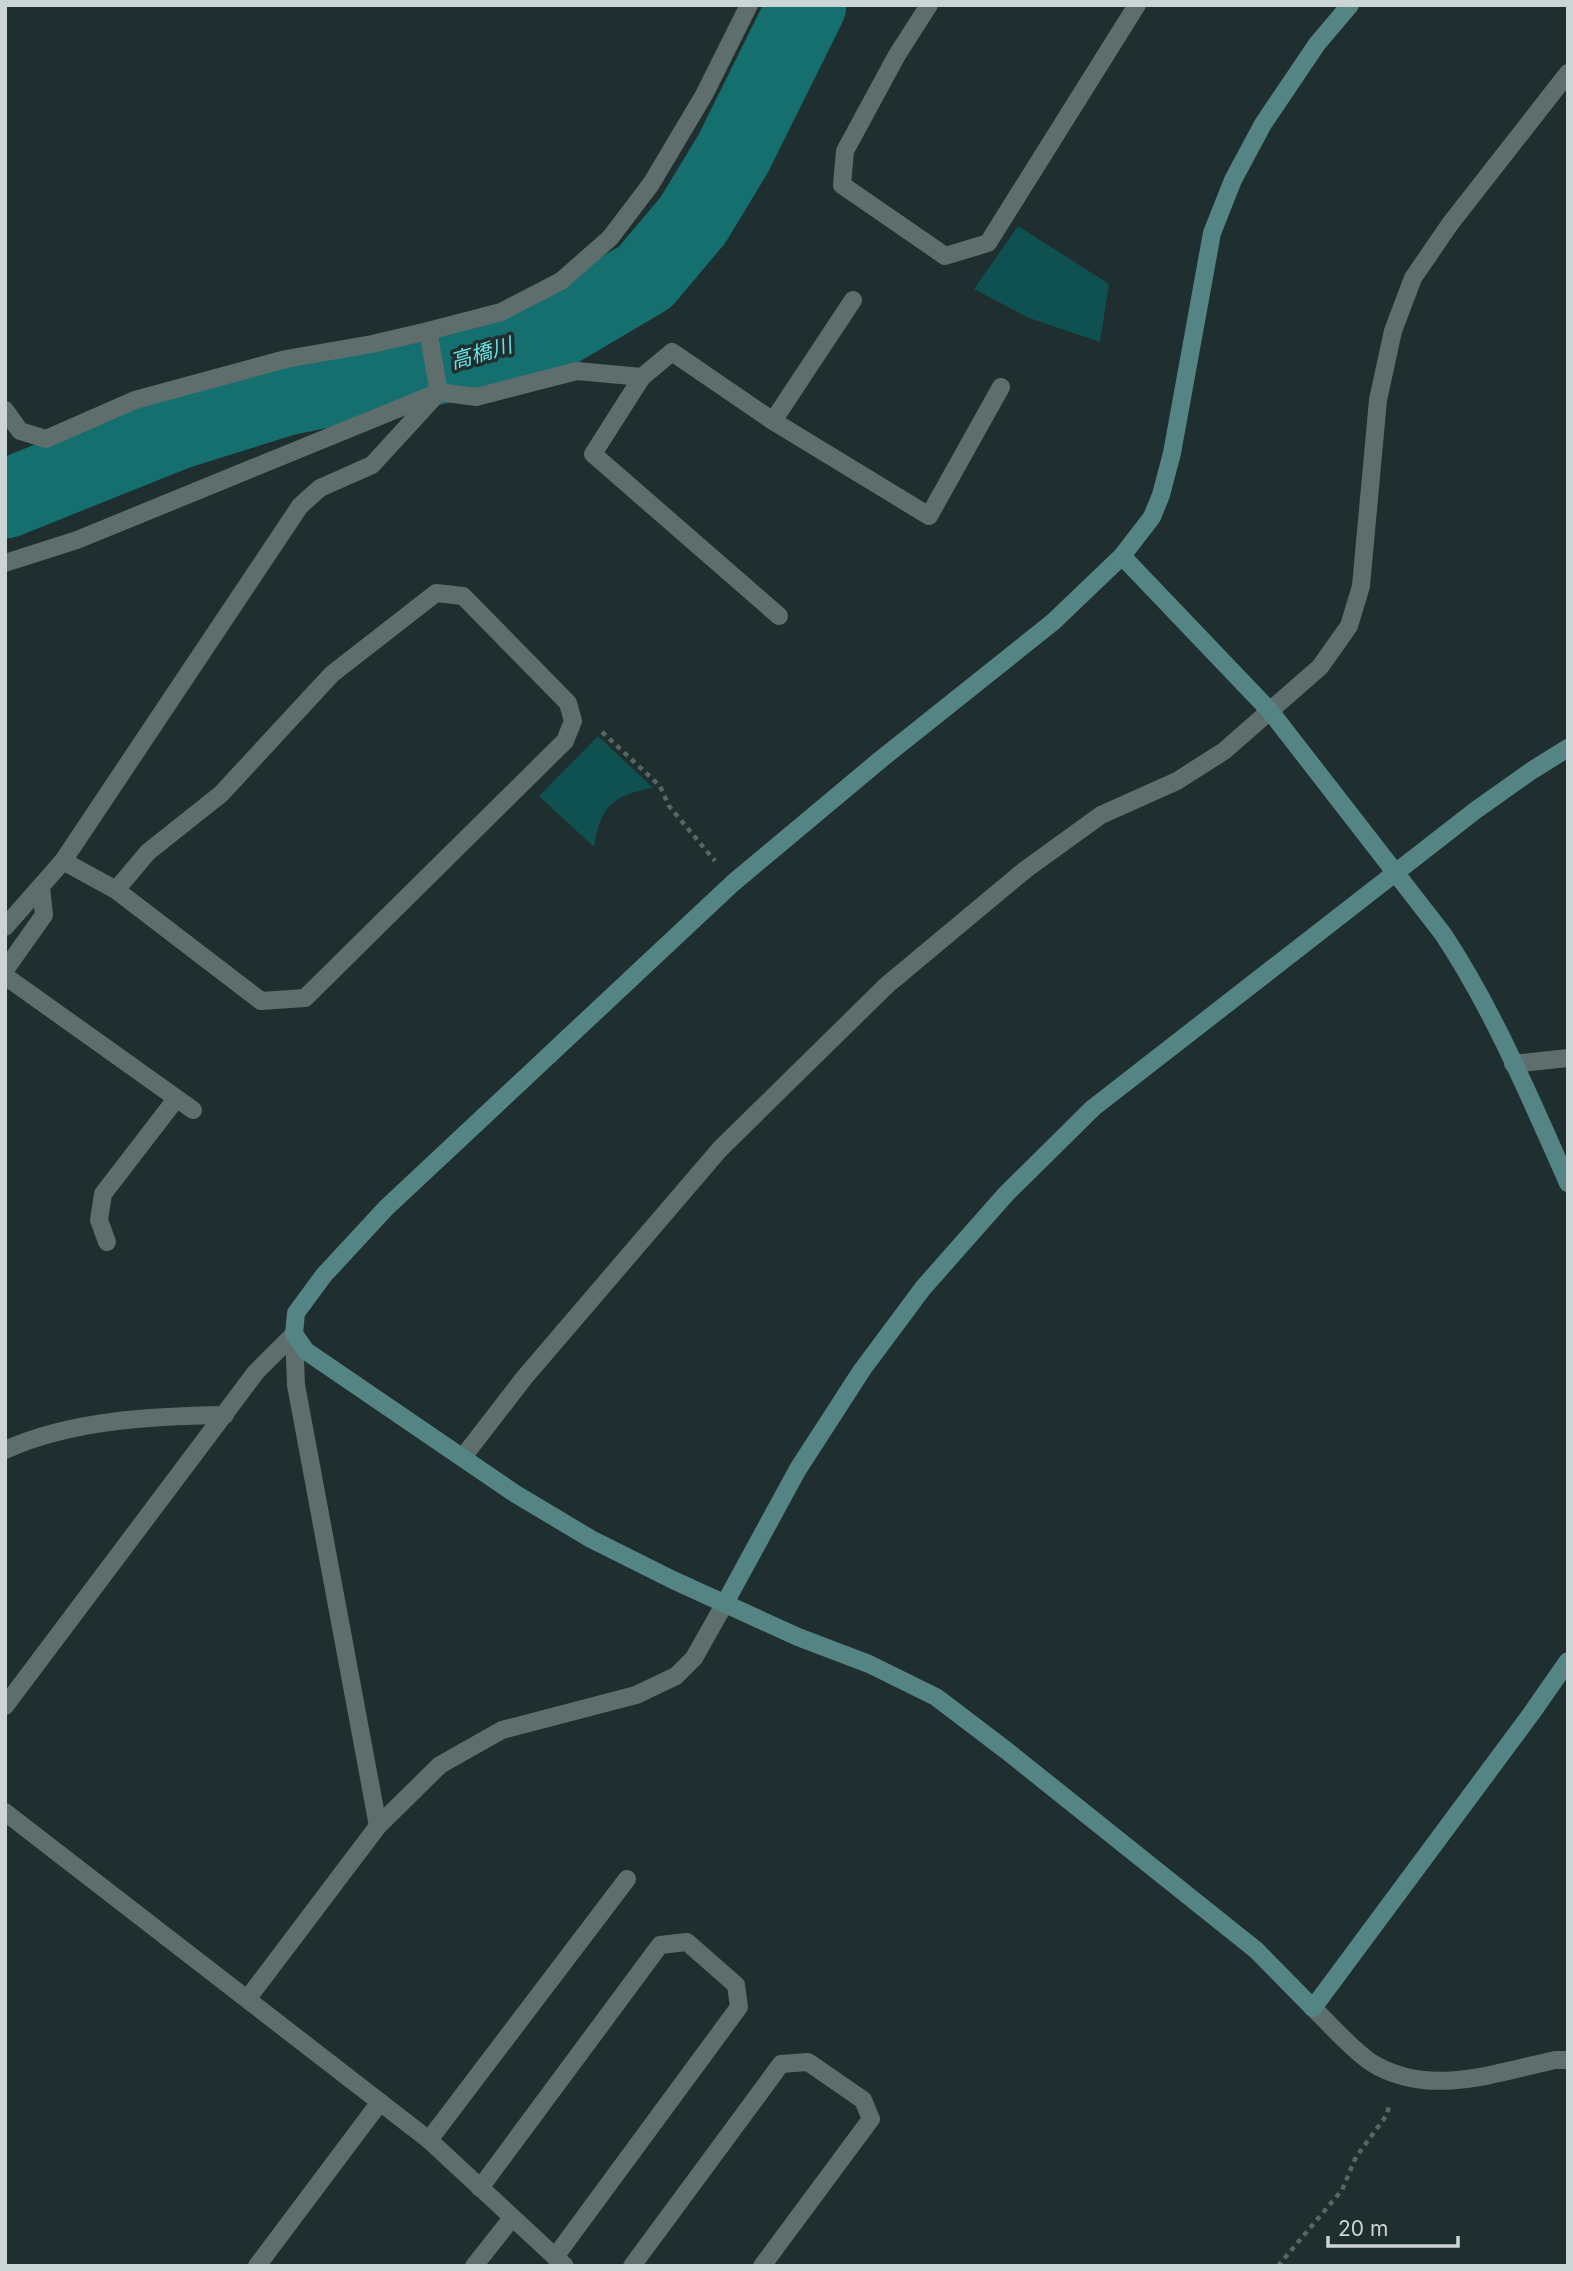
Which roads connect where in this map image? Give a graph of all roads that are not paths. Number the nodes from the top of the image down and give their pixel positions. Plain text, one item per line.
1 (748, 5) edge
2 (929, 5) edge
3 (1136, 5) edge
4 (1350, 5) edge
5 (1568, 73) edge
6 (853, 300) dead end
7 (429, 340) junction
8 (642, 377) junction
9 (1001, 387) dead end
10 (438, 389) junction
11 (5, 410) edge
12 (773, 421) junction
13 (1122, 556) junction
14 (5, 563) edge
15 (779, 616) dead end
16 (1270, 711) junction
17 (1568, 748) edge
18 (63, 861) junction
19 (1396, 873) junction
20 (41, 887) junction
21 (116, 890) junction
22 (5, 927) edge
23 (5, 973) edge
24 (1568, 1058) edge
25 (1513, 1064) junction
26 (176, 1098) junction
27 (193, 1110) dead end
28 (1568, 1183) edge
29 (107, 1242) dead end
30 (295, 1334) junction
31 (225, 1415) junction
32 (5, 1450) edge
33 (463, 1457) junction
34 (725, 1603) junction
35 (1568, 1661) edge
36 (5, 1706) edge
37 (5, 1812) edge
38 (378, 1826) junction
39 (627, 1878) dead end
40 (248, 1998) junction
41 (1313, 2008) junction
42 (1568, 2060) edge
43 (380, 2102) junction
44 (429, 2140) junction
45 (480, 2188) junction
46 (512, 2218) junction
47 (560, 2261) edge
48 (257, 2266) edge
49 (474, 2266) edge
50 (632, 2266) edge
51 (762, 2266) edge

1 - 7 street
2 - 3 street
4 - 13 street
5 - 16 street
6 - 12 street
7 - 10 street
7 - 11 street
8 - 10 street
8 - 12 street
8 - 15 street
9 - 12 street
10 - 14 street
10 - 18 street
13 - 16 street
13 - 30 street
16 - 19 street
16 - 33 street
17 - 19 street
18 - 20 street
18 - 21 street
19 - 25 street
19 - 34 street
20 - 22 street
20 - 23 street
21 - 21 street
23 - 26 street
24 - 25 street
25 - 28 street
26 - 27 street
26 - 29 street
30 - 31 street
30 - 33 street
30 - 38 street
31 - 32 street
31 - 36 street
33 - 34 street
34 - 38 street
34 - 41 street
35 - 41 street
37 - 40 street
38 - 40 street
39 - 44 street
40 - 43 street
41 - 42 street
43 - 44 street
43 - 48 street
44 - 45 street
45 - 46 street
45 - 47 street
46 - 47 street
46 - 49 street
50 - 51 street

